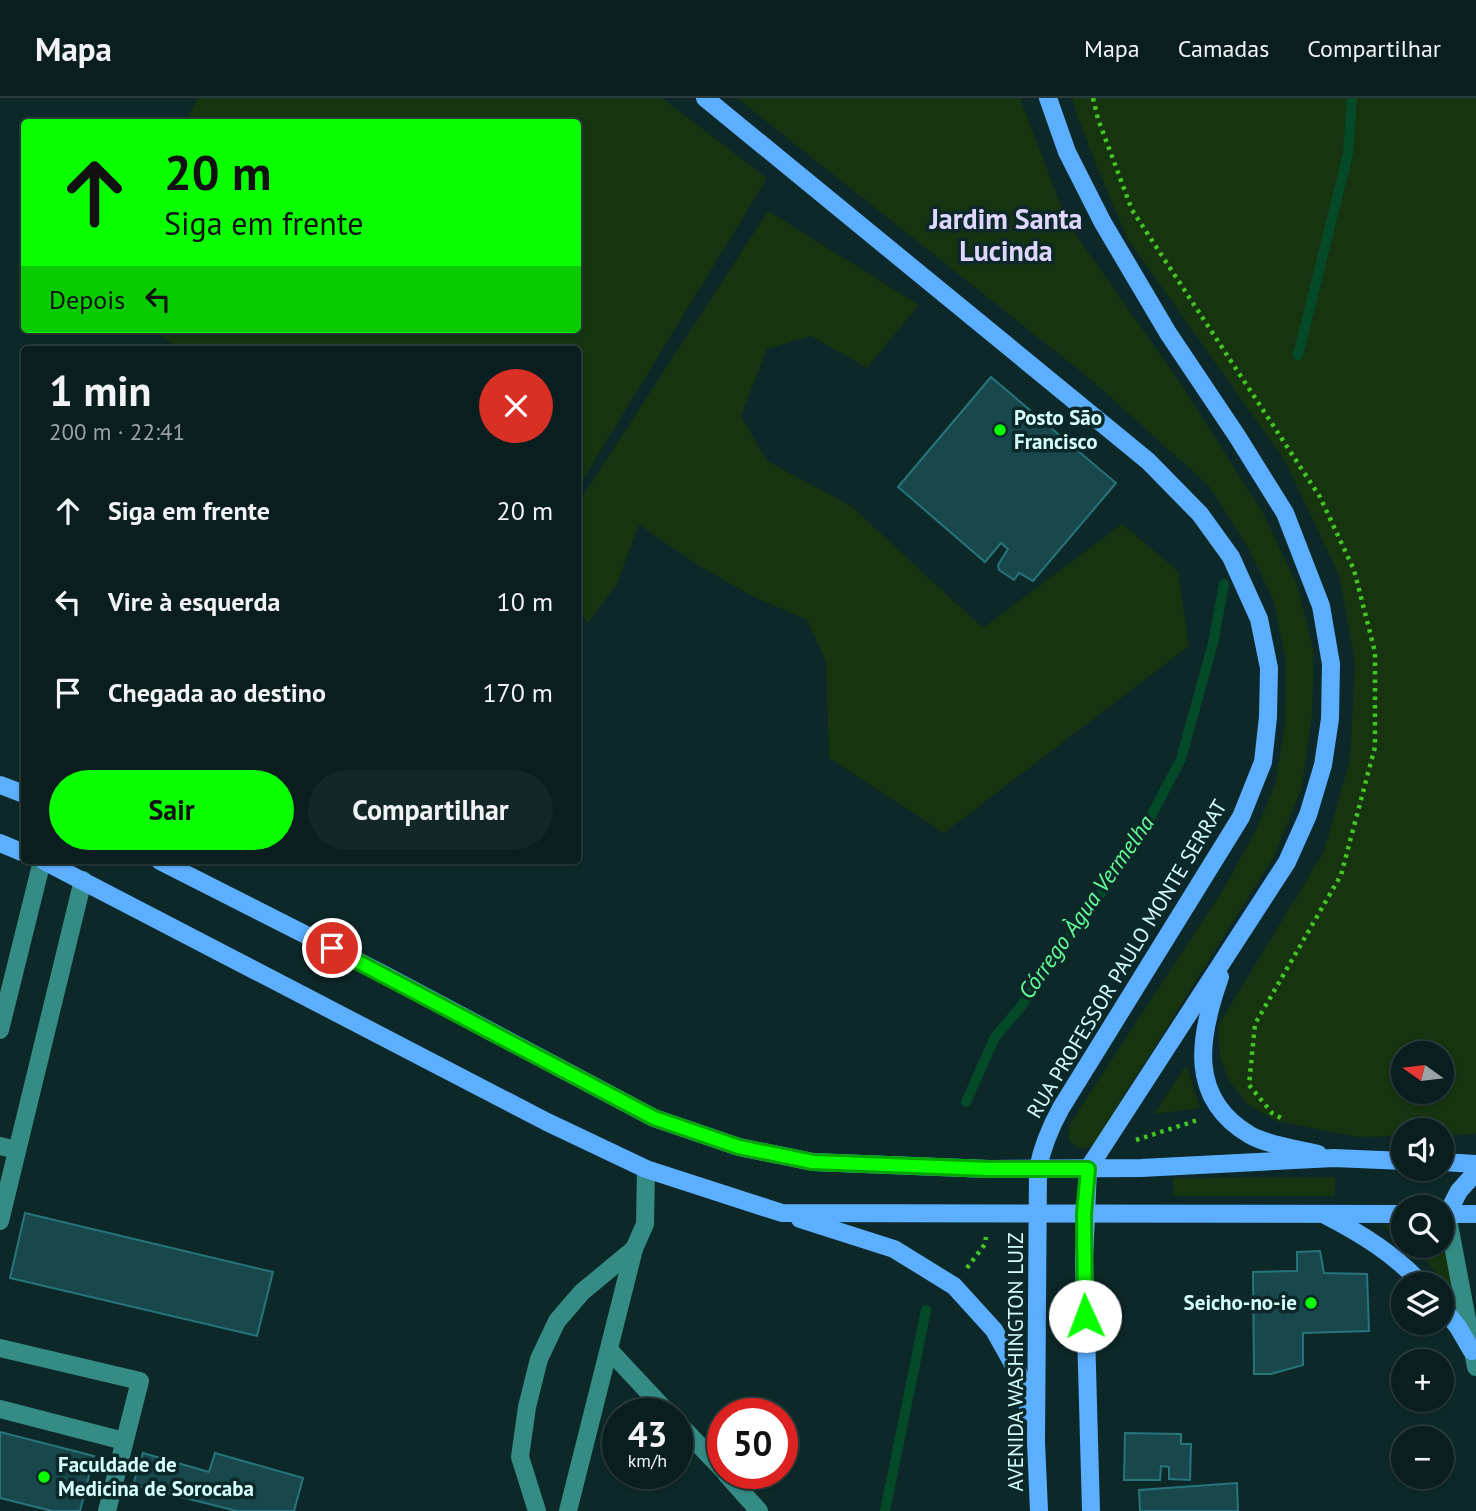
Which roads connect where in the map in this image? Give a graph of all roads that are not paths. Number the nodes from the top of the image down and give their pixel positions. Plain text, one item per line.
1 (705, 98) edge
2 (1048, 98) edge
3 (0, 785) edge
4 (21, 793) edge
5 (0, 843) edge
6 (21, 852) edge
7 (42, 864) edge
8 (49, 864) edge
9 (166, 864) edge
10 (83, 880) junction
11 (1231, 946) junction
12 (0, 1030) edge
13 (9, 1148) edge
14 (1334, 1158) junction
15 (1391, 1160) edge
16 (1454, 1163) edge
17 (1476, 1164) edge
18 (646, 1169) junction
19 (1038, 1169) junction
20 (1088, 1169) junction
21 (1476, 1172) edge
22 (1454, 1199) edge
23 (782, 1213) junction
24 (1039, 1213) junction
25 (1322, 1213) junction
26 (1084, 1214) junction
27 (1391, 1214) edge
28 (1454, 1214) edge
29 (1476, 1214) edge
30 (0, 1221) edge
31 (634, 1249) junction
32 (1454, 1258) edge
33 (1410, 1272) edge
34 (1454, 1322) edge
35 (0, 1350) edge
36 (610, 1351) junction
37 (1474, 1359) edge
38 (654, 1398) edge
39 (0, 1409) edge
40 (693, 1439) edge
41 (124, 1441) junction
42 (1036, 1442) junction
43 (707, 1454) edge
44 (739, 1489) edge
45 (107, 1511) edge
46 (537, 1511) edge
47 (568, 1511) edge
48 (759, 1511) edge
49 (1039, 1511) edge
50 (1091, 1511) edge

1 - 19 main road, RUA PROFESSOR PAULO MONTE SERRAT
2 - 11 main road
3 - 4 main road
5 - 6 main road
7 - 12 street
8 - 10 main road
9 - 19 main road
10 - 13 street
10 - 18 main road
11 - 14 main road
11 - 20 main road
13 - 30 street
14 - 15 main road
14 - 20 main road
16 - 17 main road
18 - 23 main road
18 - 31 street
19 - 20 main road
19 - 24 main road, RUA PROFESSOR PAULO MONTE SERRAT
20 - 26 main road
21 - 22 main road
23 - 24 main road
23 - 42 main road
24 - 26 main road
24 - 42 main road, AVENIDA WASHINGTON LUIZ
25 - 26 main road
25 - 27 main road
25 - 33 main road
26 - 50 main road
28 - 29 main road
31 - 36 street
31 - 46 street
32 - 37 street
34 - 37 main road
35 - 41 street
36 - 38 street
36 - 47 street
39 - 41 street
40 - 43 street
41 - 45 street
42 - 49 main road, AVENIDA WASHINGTON LUIZ
44 - 48 street

